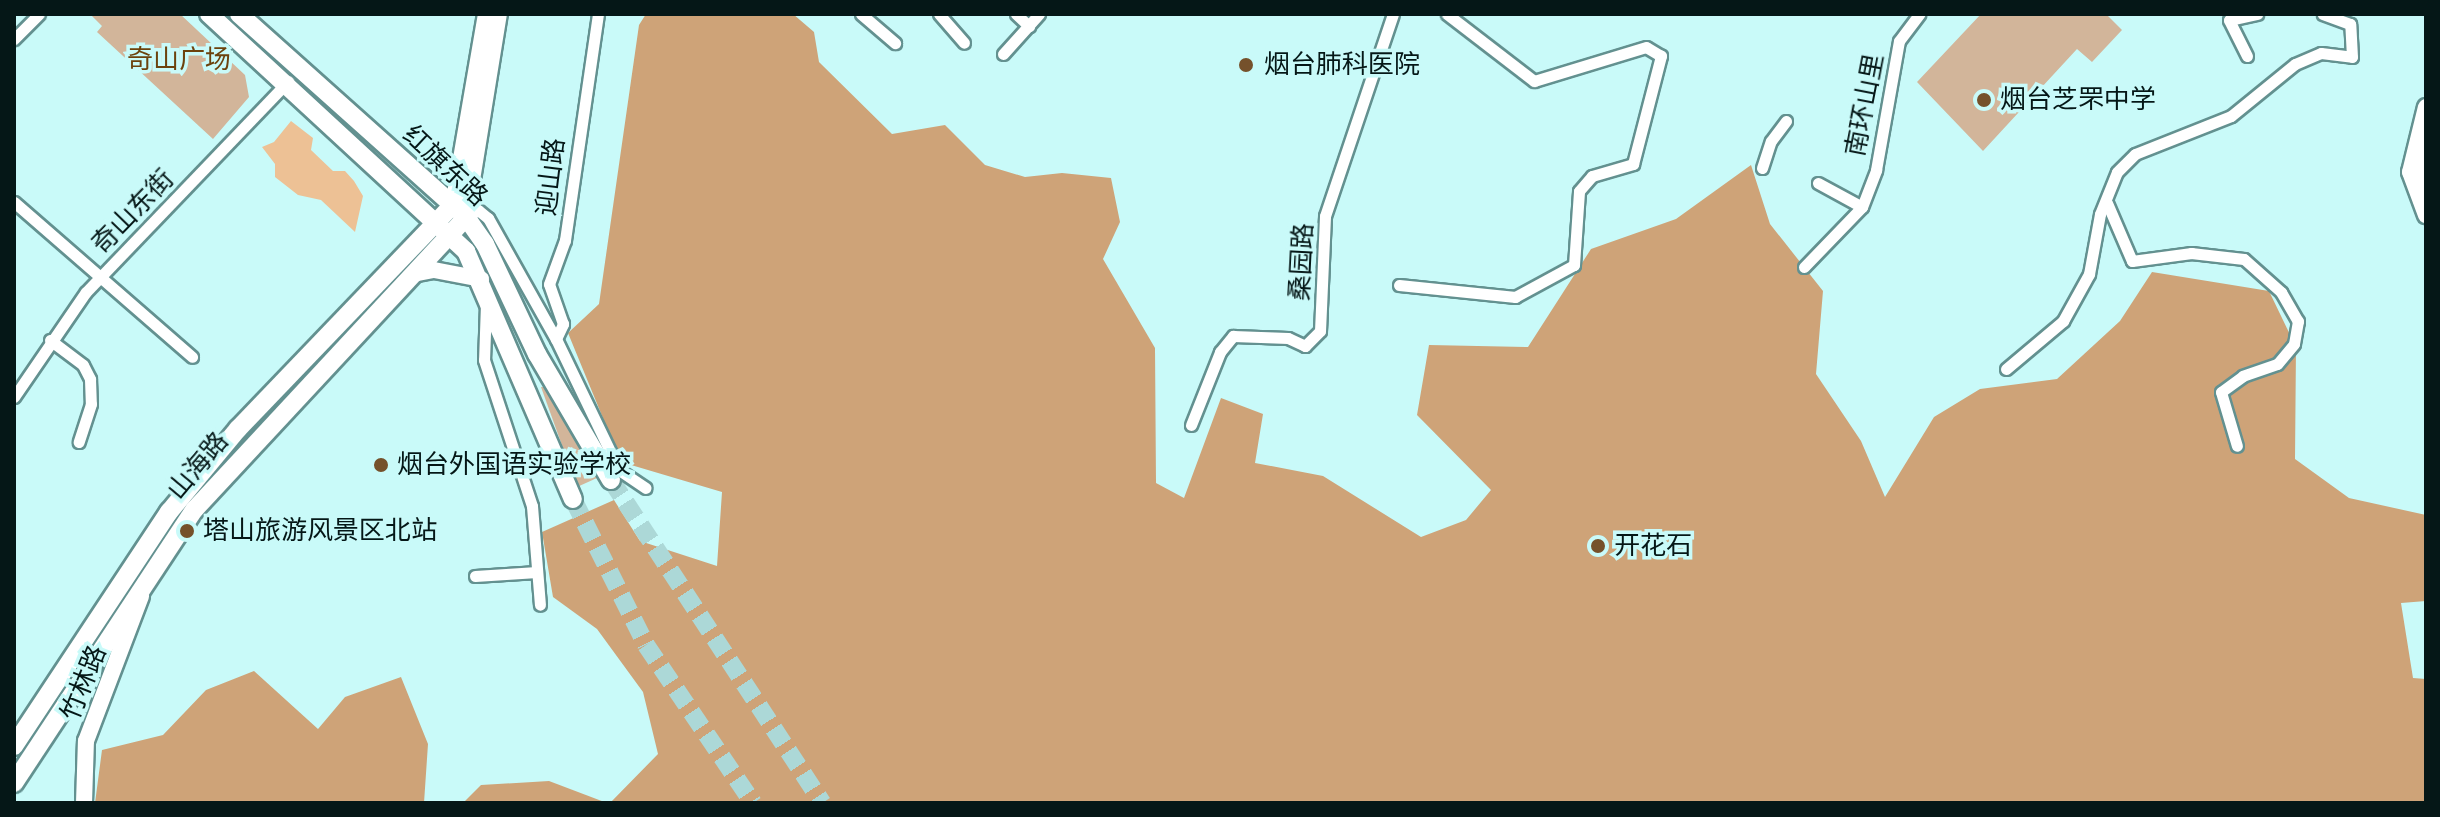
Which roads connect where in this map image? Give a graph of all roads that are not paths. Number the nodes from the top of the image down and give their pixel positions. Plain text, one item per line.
1 (39, 14) edge
2 (209, 14) edge
3 (239, 14) edge
4 (486, 14) edge
5 (499, 14) edge
6 (598, 14) edge
7 (861, 14) edge
8 (939, 14) edge
9 (1016, 14) edge
10 (1039, 14) edge
11 (1393, 14) edge
12 (1447, 14) edge
13 (1919, 14) edge
14 (2257, 14) edge
15 (2323, 14) edge
16 (1029, 26) junction
17 (14, 39) edge
18 (895, 43) dead end
19 (964, 43) dead end
20 (1003, 54) dead end
21 (2247, 56) dead end
22 (299, 68) junction
23 (285, 83) junction
24 (2426, 107) edge
25 (1786, 121) dead end
26 (2426, 140) edge
27 (1762, 168) dead end
28 (1818, 183) dead end
29 (2425, 184) edge
30 (14, 202) edge
31 (2107, 203) junction
32 (1862, 207) junction
33 (460, 211) junction
34 (2426, 215) edge
35 (446, 227) junction
36 (1804, 267) dead end
37 (413, 274) junction
38 (97, 280) junction
39 (484, 285) junction
40 (1399, 285) dead end
41 (556, 339) junction
42 (50, 340) junction
43 (192, 357) dead end
44 (2006, 369) dead end
45 (14, 397) edge
46 (1191, 425) dead end
47 (79, 442) dead end
48 (2237, 446) dead end
49 (611, 480) tunnel mouth
50 (646, 488) dead end
51 (573, 499) tunnel mouth
52 (537, 572) junction
53 (475, 576) dead end
54 (143, 582) junction
55 (540, 605) dead end
56 (14, 746) edge
57 (14, 783) edge
58 (84, 803) edge

1 - 17 street
2 - 23 main road, 红旗东路
3 - 22 main road, 红旗东路
4 - 33 main road
5 - 33 main road
6 - 41 street, 迎山路
7 - 18 street
8 - 19 street
9 - 16 street
10 - 16 street
11 - 46 street, 桑园路
12 - 40 street
13 - 32 street, 南环山里
14 - 21 street
15 - 31 street
16 - 20 street
22 - 23 street, 奇山东街
22 - 33 main road, 红旗东路
23 - 35 main road, 红旗东路
23 - 38 street, 奇山东街
24 - 34 main road
25 - 27 street
26 - 29 main road
28 - 32 street
30 - 38 street
31 - 44 street
31 - 48 street
32 - 36 street
33 - 35 main road, 山海路
33 - 41 street
33 - 49 main road, 红旗东路
35 - 37 main road, 山海路
35 - 39 main road, 红旗东路
35 - 56 main road, 山海路
37 - 39 main road
37 - 54 main road, 山海路
38 - 42 street, 奇山东街
38 - 43 street
39 - 51 main road, 红旗东路
39 - 52 street
41 - 50 street
42 - 45 street, 奇山东街
42 - 47 street
52 - 53 street
52 - 55 street
54 - 57 main road, 山海路
54 - 58 main road, 竹林路

